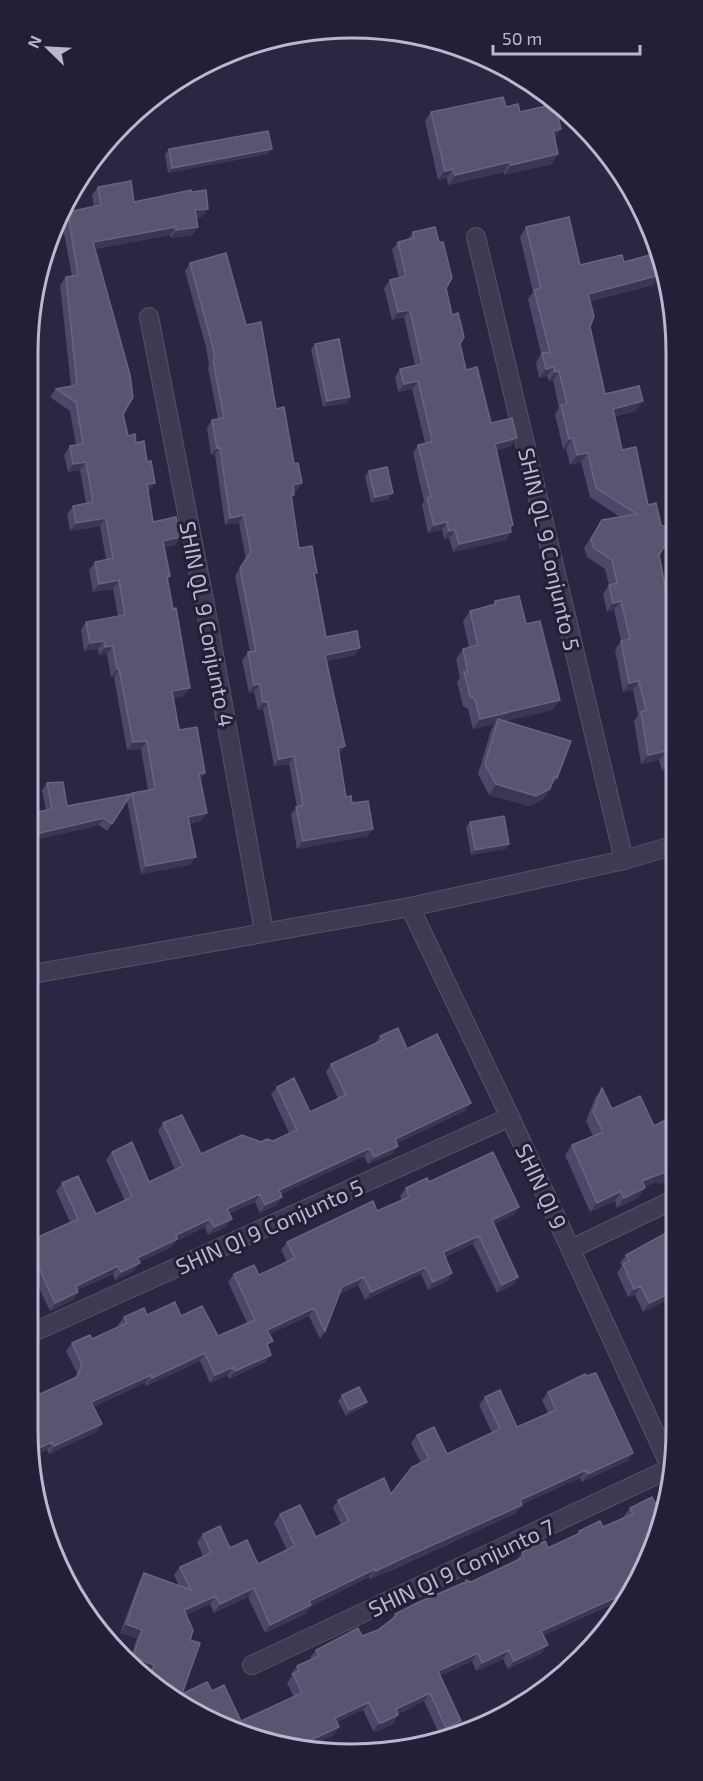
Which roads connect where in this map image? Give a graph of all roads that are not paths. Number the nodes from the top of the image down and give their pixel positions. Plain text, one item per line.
1 (476, 237) dead end
2 (149, 317) dead end
3 (666, 848) edge
4 (624, 860) junction
5 (410, 907) junction
6 (264, 932) junction
7 (37, 973) edge
8 (510, 1117) junction
9 (666, 1203) edge
10 (571, 1249) junction
11 (37, 1330) edge
12 (665, 1454) edge
13 (663, 1472) edge
14 (252, 1665) dead end

1 - 4 street, SHIN QL 9 Conjunto 5
2 - 6 street, SHIN QL 9 Conjunto 4
3 - 4 street
4 - 5 street
5 - 6 street
5 - 8 street, SHIN QI 9
6 - 7 street
8 - 10 street, SHIN QI 9
8 - 11 street, SHIN QI 9 Conjunto 5
9 - 10 street
10 - 12 street, SHIN QI 9
13 - 14 street, SHIN QI 9 Conjunto 7

